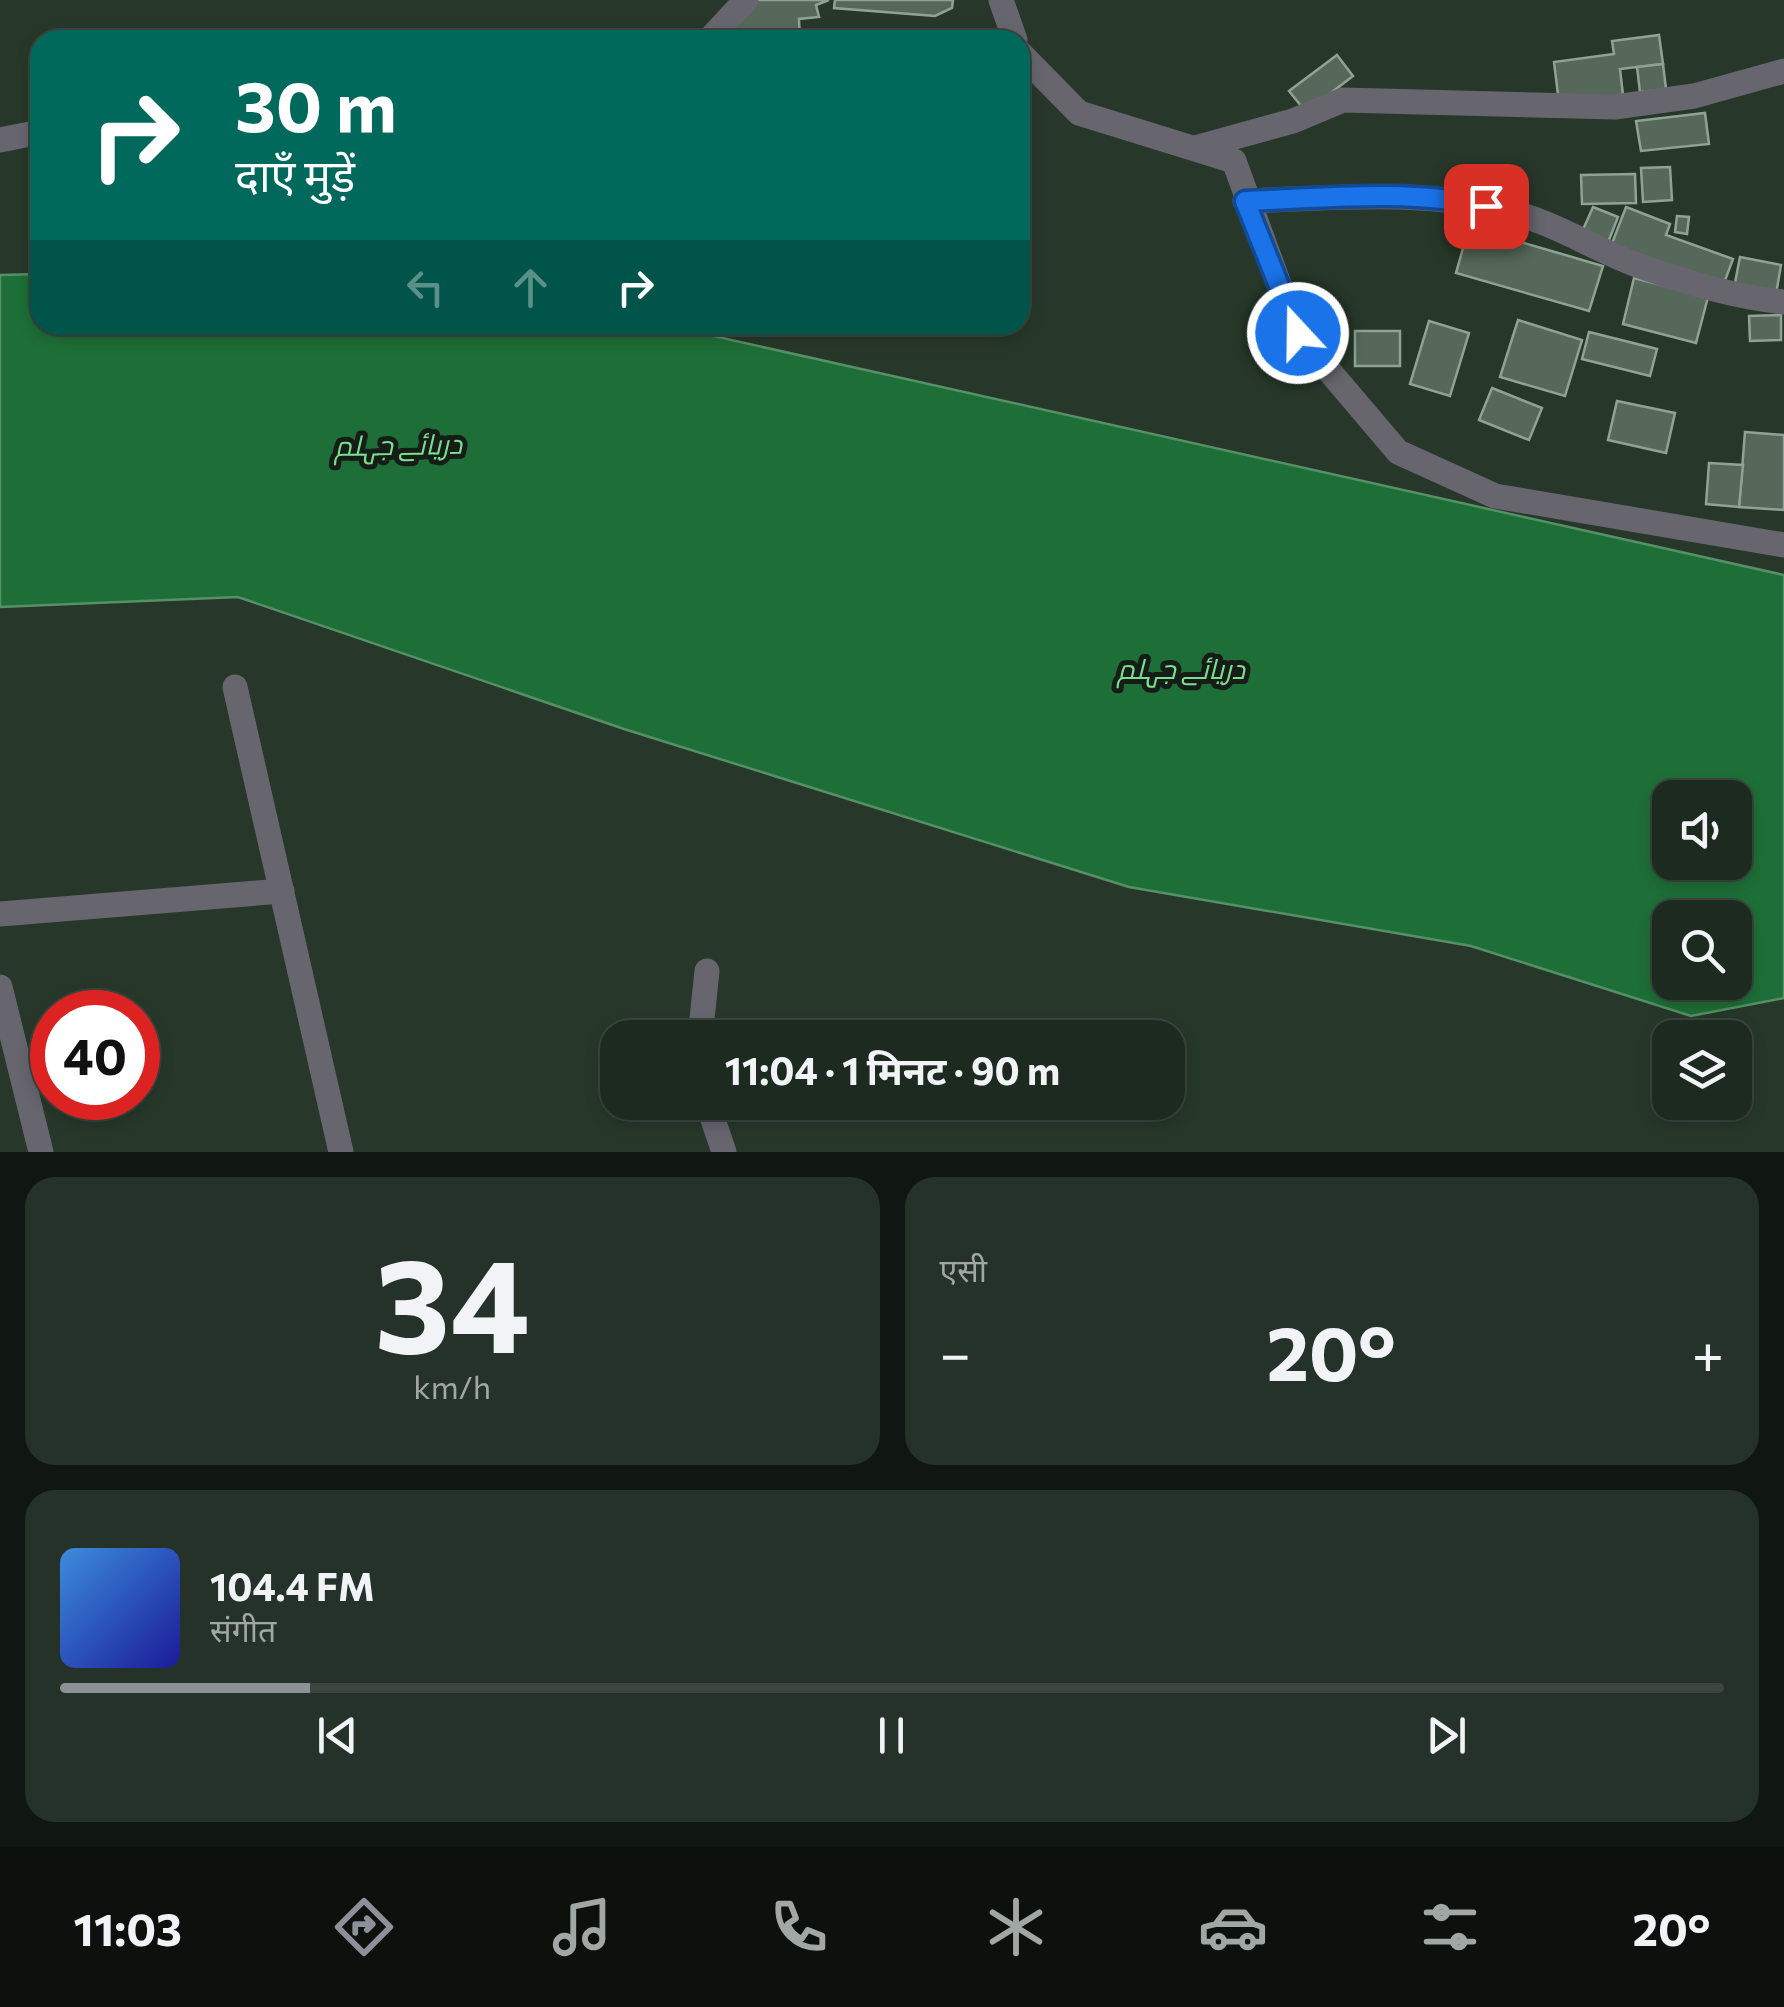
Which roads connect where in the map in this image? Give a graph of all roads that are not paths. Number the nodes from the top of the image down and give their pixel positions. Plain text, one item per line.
1 (746, 0) edge
2 (1001, 0) edge
3 (718, 30) edge
4 (1012, 30) edge
5 (1030, 62) edge
6 (1784, 71) edge
7 (30, 134) edge
8 (0, 140) edge
9 (1195, 148) junction
10 (1245, 201) junction
11 (1784, 302) edge
12 (1784, 545) edge
13 (236, 688) dead end
14 (282, 891) junction
15 (0, 914) edge
16 (707, 972) dead end
17 (0, 987) edge
18 (702, 1020) edge
19 (713, 1120) edge
20 (41, 1152) edge
21 (341, 1152) edge
22 (724, 1152) edge

1 - 3 street
2 - 4 street
5 - 9 street
6 - 9 street
7 - 8 street
9 - 10 street
10 - 11 street
10 - 12 street
13 - 14 street
14 - 15 street
14 - 21 street
16 - 18 street
17 - 20 street
19 - 22 street

